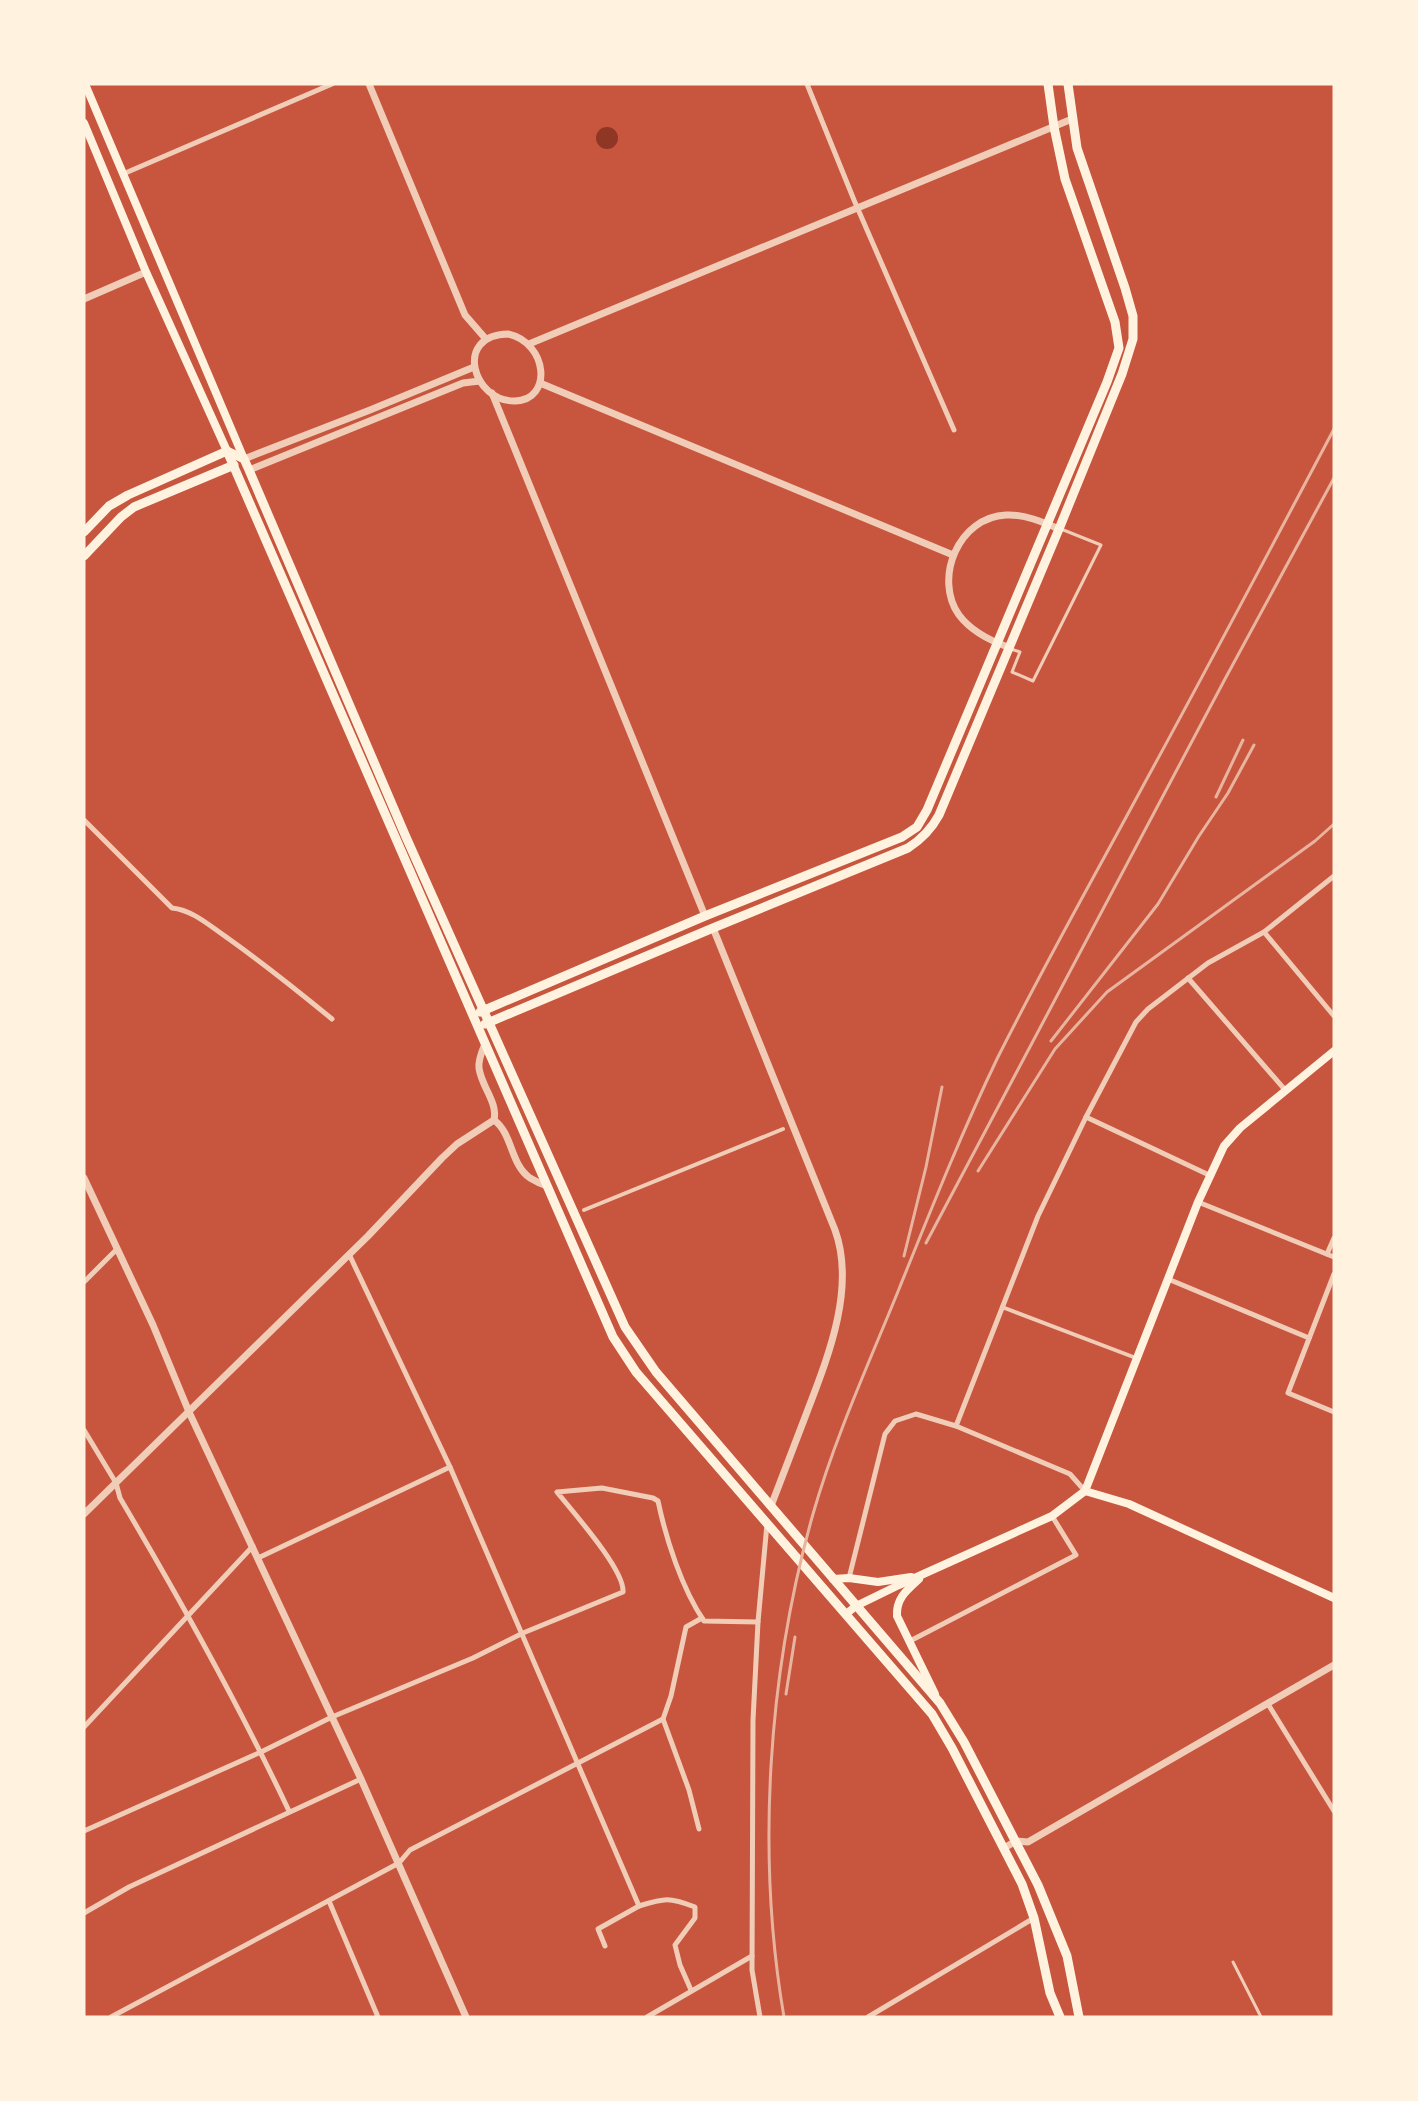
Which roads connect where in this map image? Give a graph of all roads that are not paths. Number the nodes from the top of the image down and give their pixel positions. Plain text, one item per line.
1 (85, 84) edge
2 (332, 84) edge
3 (369, 84) edge
4 (807, 84) edge
5 (1048, 84) edge
6 (1068, 84) edge
7 (1072, 119) junction
8 (84, 123) edge
9 (1054, 127) junction
10 (123, 174) junction
11 (858, 208) junction
12 (146, 272) junction
13 (171, 290) junction
14 (157, 297) junction
15 (84, 298) edge
16 (485, 338) junction
17 (529, 344) junction
18 (474, 367) junction
19 (480, 381) junction
20 (540, 383) junction
21 (492, 393) junction
22 (954, 430) dead end
23 (227, 451) junction
24 (244, 459) junction
25 (234, 465) junction
26 (249, 470) junction
27 (1048, 524) junction
28 (1059, 529) junction
29 (84, 532) edge
30 (953, 555) junction
31 (84, 556) edge
32 (998, 643) junction
33 (1008, 647) junction
34 (84, 820) edge
35 (1334, 877) edge
36 (705, 916) junction
37 (713, 928) junction
38 (1264, 932) junction
39 (1188, 978) junction
40 (484, 1011) junction
41 (472, 1016) junction
42 (1334, 1016) edge
43 (332, 1019) dead end
44 (489, 1023) junction
45 (478, 1027) junction
46 (485, 1044) junction
47 (1334, 1051) edge
48 (1286, 1090) junction
49 (1086, 1117) junction
50 (494, 1120) junction
51 (783, 1129) dead end
52 (1209, 1175) junction
53 (84, 1178) edge
54 (547, 1186) junction
55 (1198, 1202) junction
56 (584, 1210) dead end
57 (1334, 1238) edge
58 (117, 1249) junction
59 (349, 1254) junction
60 (1327, 1254) junction
61 (1334, 1257) edge
62 (1334, 1274) edge
63 (1168, 1279) junction
64 (84, 1282) edge
65 (1002, 1307) junction
66 (1309, 1338) junction
67 (1138, 1358) junction
68 (189, 1412) junction
69 (1334, 1412) edge
70 (956, 1426) junction
71 (84, 1430) edge
72 (450, 1467) junction
73 (116, 1483) junction
74 (1085, 1491) junction
75 (771, 1506) junction
76 (84, 1514) edge
77 (1052, 1516) junction
78 (767, 1524) junction
79 (253, 1546) junction
80 (258, 1557) junction
81 (924, 1574) junction
82 (849, 1578) junction
83 (833, 1579) junction
84 (1334, 1598) edge
85 (856, 1606) junction
86 (188, 1614) junction
87 (846, 1614) junction
88 (702, 1618) junction
89 (758, 1622) junction
90 (523, 1633) junction
91 (910, 1641) junction
92 (1334, 1665) edge
93 (940, 1703) junction
94 (1268, 1704) junction
95 (332, 1717) junction
96 (663, 1719) junction
97 (84, 1727) edge
98 (261, 1752) junction
99 (578, 1763) junction
100 (361, 1779) junction
101 (1332, 1803) edge
102 (289, 1811) junction
103 (1334, 1811) edge
104 (699, 1829) dead end
105 (84, 1831) edge
106 (1016, 1841) junction
107 (1004, 1848) junction
108 (399, 1863) junction
109 (329, 1901) junction
110 (639, 1906) junction
111 (84, 1913) edge
112 (1034, 1918) junction
113 (605, 1946) dead end
114 (752, 1956) junction
115 (1233, 1962) dead end
116 (691, 1990) junction
117 (111, 2017) edge
118 (378, 2017) edge
119 (466, 2017) edge
120 (647, 2017) edge
121 (760, 2017) edge
122 (868, 2017) edge
123 (1060, 2017) edge
124 (1079, 2017) edge
125 (1261, 2017) edge

1 - 10 main road
2 - 10 street
3 - 16 street
4 - 11 street
5 - 9 main road
6 - 7 main road
7 - 9 street
7 - 28 main road
8 - 12 main road
9 - 11 street
9 - 27 main road
10 - 13 main road
11 - 17 street
11 - 22 street
12 - 14 main road
12 - 15 street
13 - 14 main road
13 - 24 main road
14 - 23 main road
16 - 17 street
16 - 18 street
17 - 20 street
18 - 19 street
18 - 24 street
19 - 21 street
19 - 26 street
20 - 21 street
20 - 30 street
21 - 36 street
23 - 24 main road
23 - 25 main road
23 - 29 main road
24 - 26 main road
25 - 26 main road
25 - 31 main road
25 - 41 main road
26 - 40 main road
27 - 28 street
27 - 30 street
27 - 32 main road
28 - 33 main road
28 - 33 lane
30 - 32 street
32 - 33 street
32 - 36 main road
33 - 37 main road
34 - 43 street
35 - 38 street
36 - 37 main road
36 - 40 main road
37 - 44 main road
37 - 75 street
38 - 39 street
38 - 42 street
39 - 48 street
39 - 49 street
40 - 41 main road
40 - 44 main road
41 - 45 main road
44 - 45 main road
44 - 75 main road
45 - 46 main road
46 - 50 street
46 - 54 main road
47 - 48 main road
48 - 52 main road
49 - 52 street
49 - 65 street
50 - 54 street
50 - 59 street
51 - 56 street
52 - 55 main road
53 - 58 street
54 - 78 main road
55 - 60 street
55 - 63 main road
57 - 60 street
58 - 64 street
58 - 68 street
59 - 68 street
59 - 72 street
60 - 61 street
62 - 66 street
63 - 66 street
63 - 67 main road
65 - 67 street
65 - 70 street
66 - 69 street
67 - 74 main road
68 - 73 street
68 - 79 street
70 - 74 street
70 - 82 street
71 - 73 street
72 - 80 street
72 - 90 street
73 - 76 street
73 - 86 street
74 - 77 main road
74 - 84 main road
75 - 83 main road
77 - 81 main road
77 - 91 street
78 - 87 main road
78 - 89 street
79 - 80 street
79 - 86 street
80 - 95 street
81 - 82 main road
81 - 85 main road
81 - 91 main road
82 - 83 main road
83 - 85 main road
85 - 87 main road
85 - 93 main road
86 - 97 street
86 - 98 street
87 - 107 main road
88 - 89 street
88 - 90 street
88 - 96 street
89 - 114 street
90 - 95 street
90 - 99 street
91 - 93 main road
92 - 94 street
93 - 106 main road
94 - 101 street
94 - 106 street
95 - 98 street
95 - 100 street
96 - 99 street
96 - 104 street
98 - 102 street
98 - 105 street
99 - 108 street
99 - 110 street
100 - 102 street
100 - 108 street
101 - 103 street
102 - 111 street
106 - 107 street
106 - 124 main road
107 - 112 main road
108 - 109 street
108 - 119 street
109 - 117 street
109 - 118 street
110 - 113 street
110 - 116 street
112 - 122 street
112 - 123 main road
114 - 116 street
114 - 121 street
115 - 125 lane
116 - 120 street

